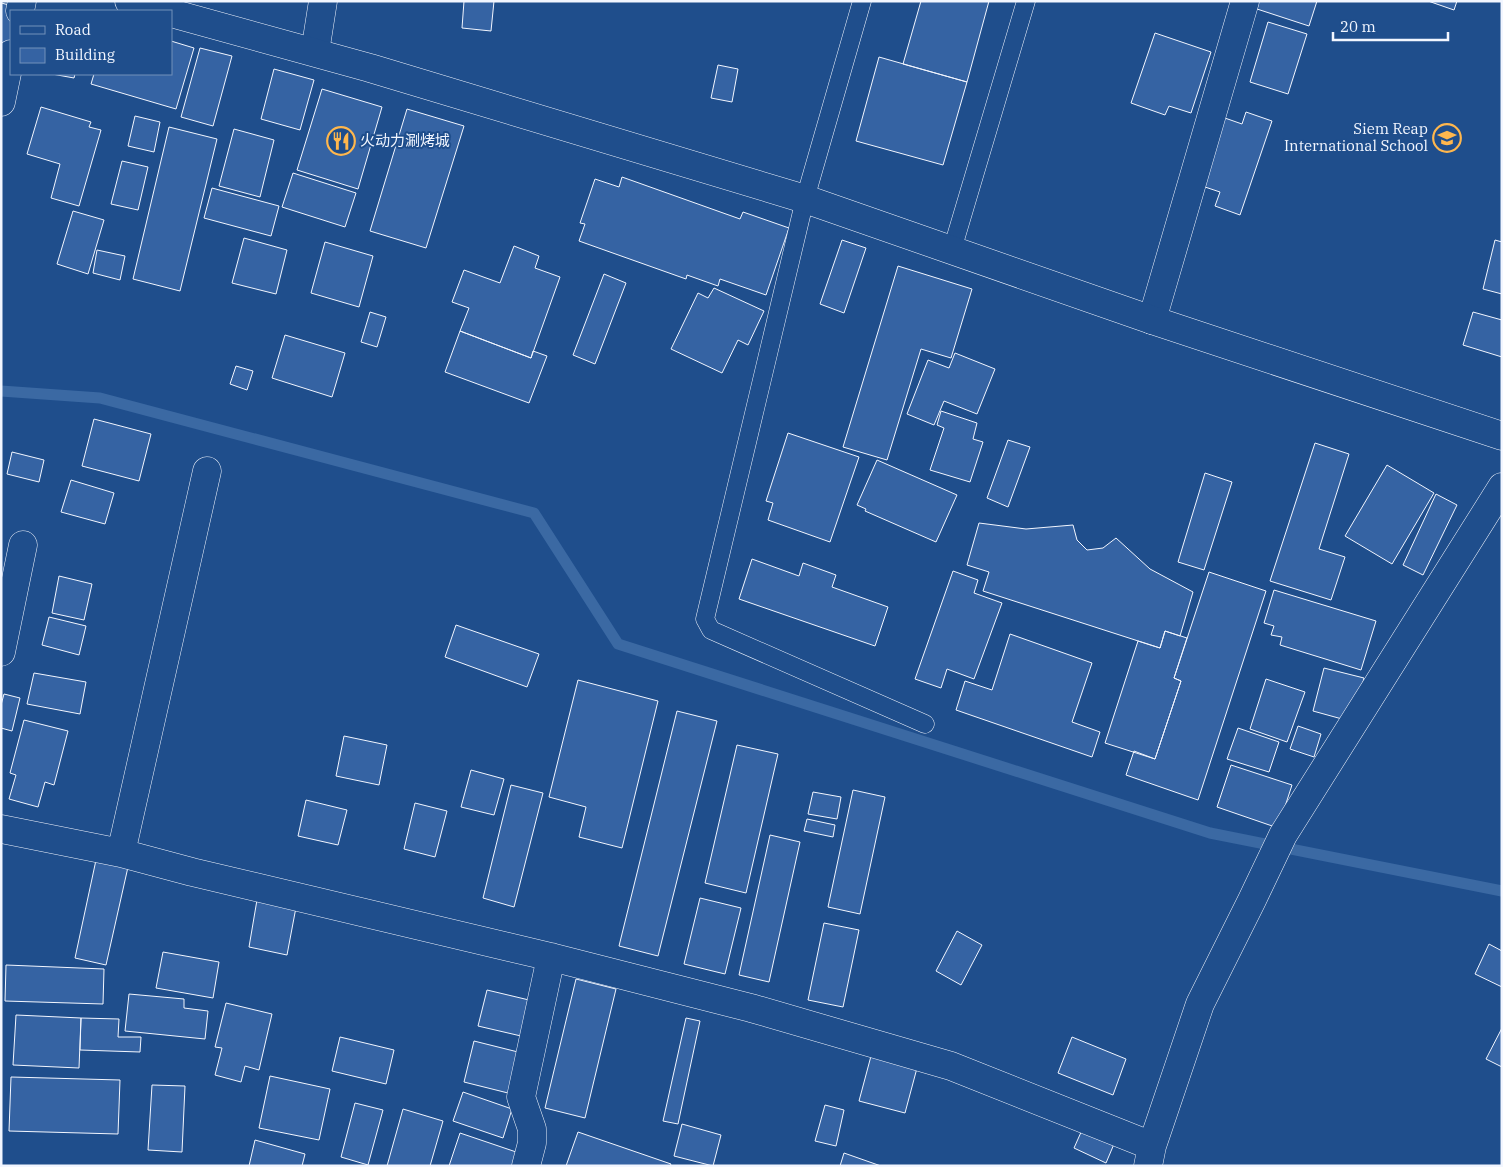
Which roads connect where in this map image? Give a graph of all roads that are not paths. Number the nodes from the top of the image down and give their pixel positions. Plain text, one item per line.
1 (129, 1) edge
2 (323, 1) edge
3 (862, 1) edge
4 (1026, 1) edge
5 (1245, 1) edge
6 (162, 10) edge
7 (172, 13) edge
8 (315, 52) junction
9 (10, 59) edge
10 (1, 102) edge
11 (805, 198) junction
12 (952, 250) junction
13 (1152, 320) junction
14 (1502, 436) edge
15 (207, 471) dead end
16 (1502, 487) edge
17 (22, 545) dead end
18 (1, 652) edge
19 (925, 724) dead end
20 (1, 830) edge
21 (121, 853) junction
22 (551, 957) junction
23 (1150, 1156) edge
24 (526, 1166) edge

1 - 6 street
2 - 8 street
3 - 11 lane
4 - 12 lane
5 - 13 street
7 - 8 street
8 - 11 street
9 - 10 street
11 - 12 street
11 - 19 lane
12 - 13 street
13 - 14 street
15 - 21 street
16 - 23 street
17 - 18 street
20 - 21 street
21 - 22 street
22 - 23 street
22 - 24 street

